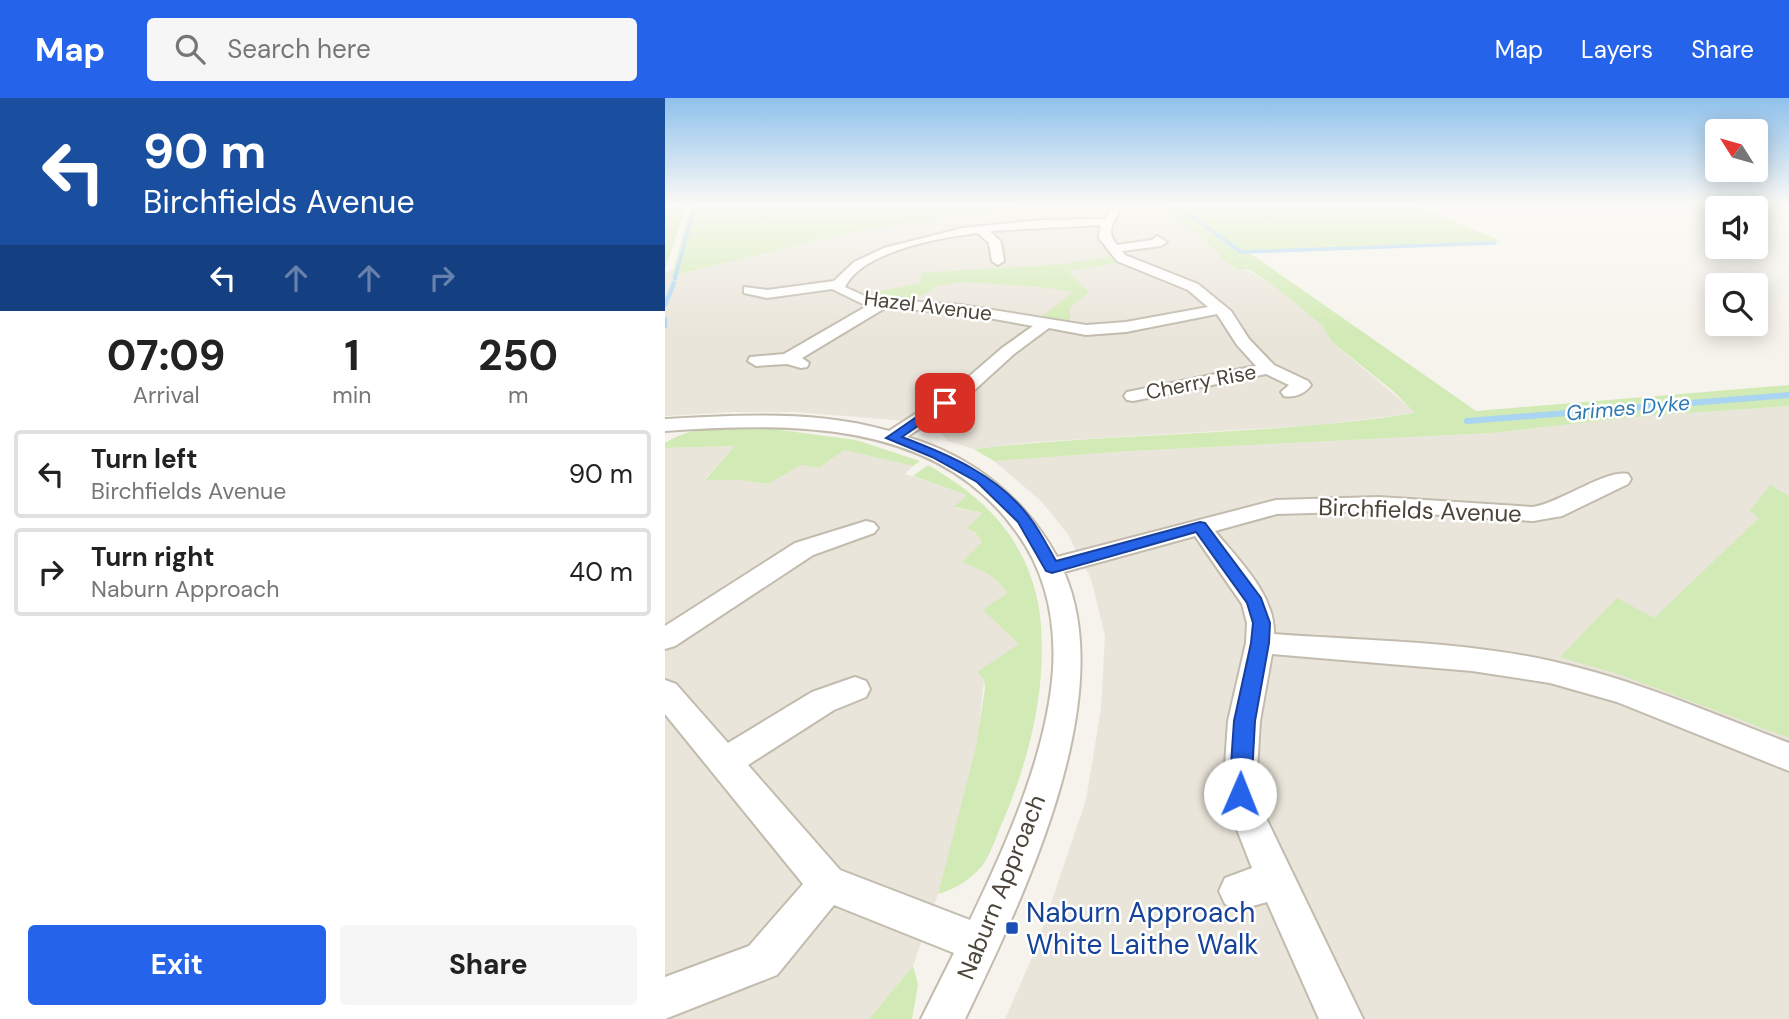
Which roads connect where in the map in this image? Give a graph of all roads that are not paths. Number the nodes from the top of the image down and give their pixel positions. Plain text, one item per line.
1 (898, 248) edge
2 (996, 248) edge
3 (1120, 248) edge
4 (1113, 249) joint
5 (998, 261) dead end
6 (838, 284) junction
7 (749, 290) dead end
8 (767, 294) junction
9 (881, 304) junction
10 (753, 305) dead end
11 (1219, 309) junction
12 (1045, 324) junction
13 (788, 359) junction
14 (756, 361) dead end
15 (809, 365) dead end
16 (1268, 369) junction
17 (1290, 392) dead end
18 (1133, 396) dead end
19 (666, 426) edge
20 (892, 438) junction
21 (1620, 478) dead end
22 (1200, 526) junction
23 (866, 528) dead end
24 (1052, 567) junction
25 (665, 639) edge
26 (1260, 643) junction
27 (855, 689) dead end
28 (665, 692) edge
29 (1789, 757) edge
30 (724, 763) junction
31 (1277, 880) junction
32 (827, 884) junction
33 (1238, 891) dead end
34 (980, 944) junction
35 (665, 998) edge
36 (943, 1019) edge
37 (1341, 1019) edge

1 - 6 street, Hazel Avenue
2 - 5 street
3 - 4 street
4 - 11 street
6 - 8 street
6 - 9 street, Hazel Avenue
7 - 8 street
8 - 10 street
9 - 12 street, Hazel Avenue
9 - 13 street
11 - 12 street, Hazel Avenue
11 - 16 street
12 - 20 street
13 - 14 street
13 - 15 street
16 - 17 street
16 - 18 street, Cherry Rise
19 - 20 street, Naburn Approach
20 - 24 street, Naburn Approach
21 - 22 street, Birchfields Avenue
22 - 24 street, Birchfields Avenue
22 - 26 street
23 - 25 street
24 - 34 street, Naburn Approach
26 - 29 street
26 - 31 street
27 - 30 street
28 - 30 street
30 - 32 street
31 - 33 street
31 - 37 street
32 - 34 street
32 - 35 street
34 - 36 street, Naburn Approach

